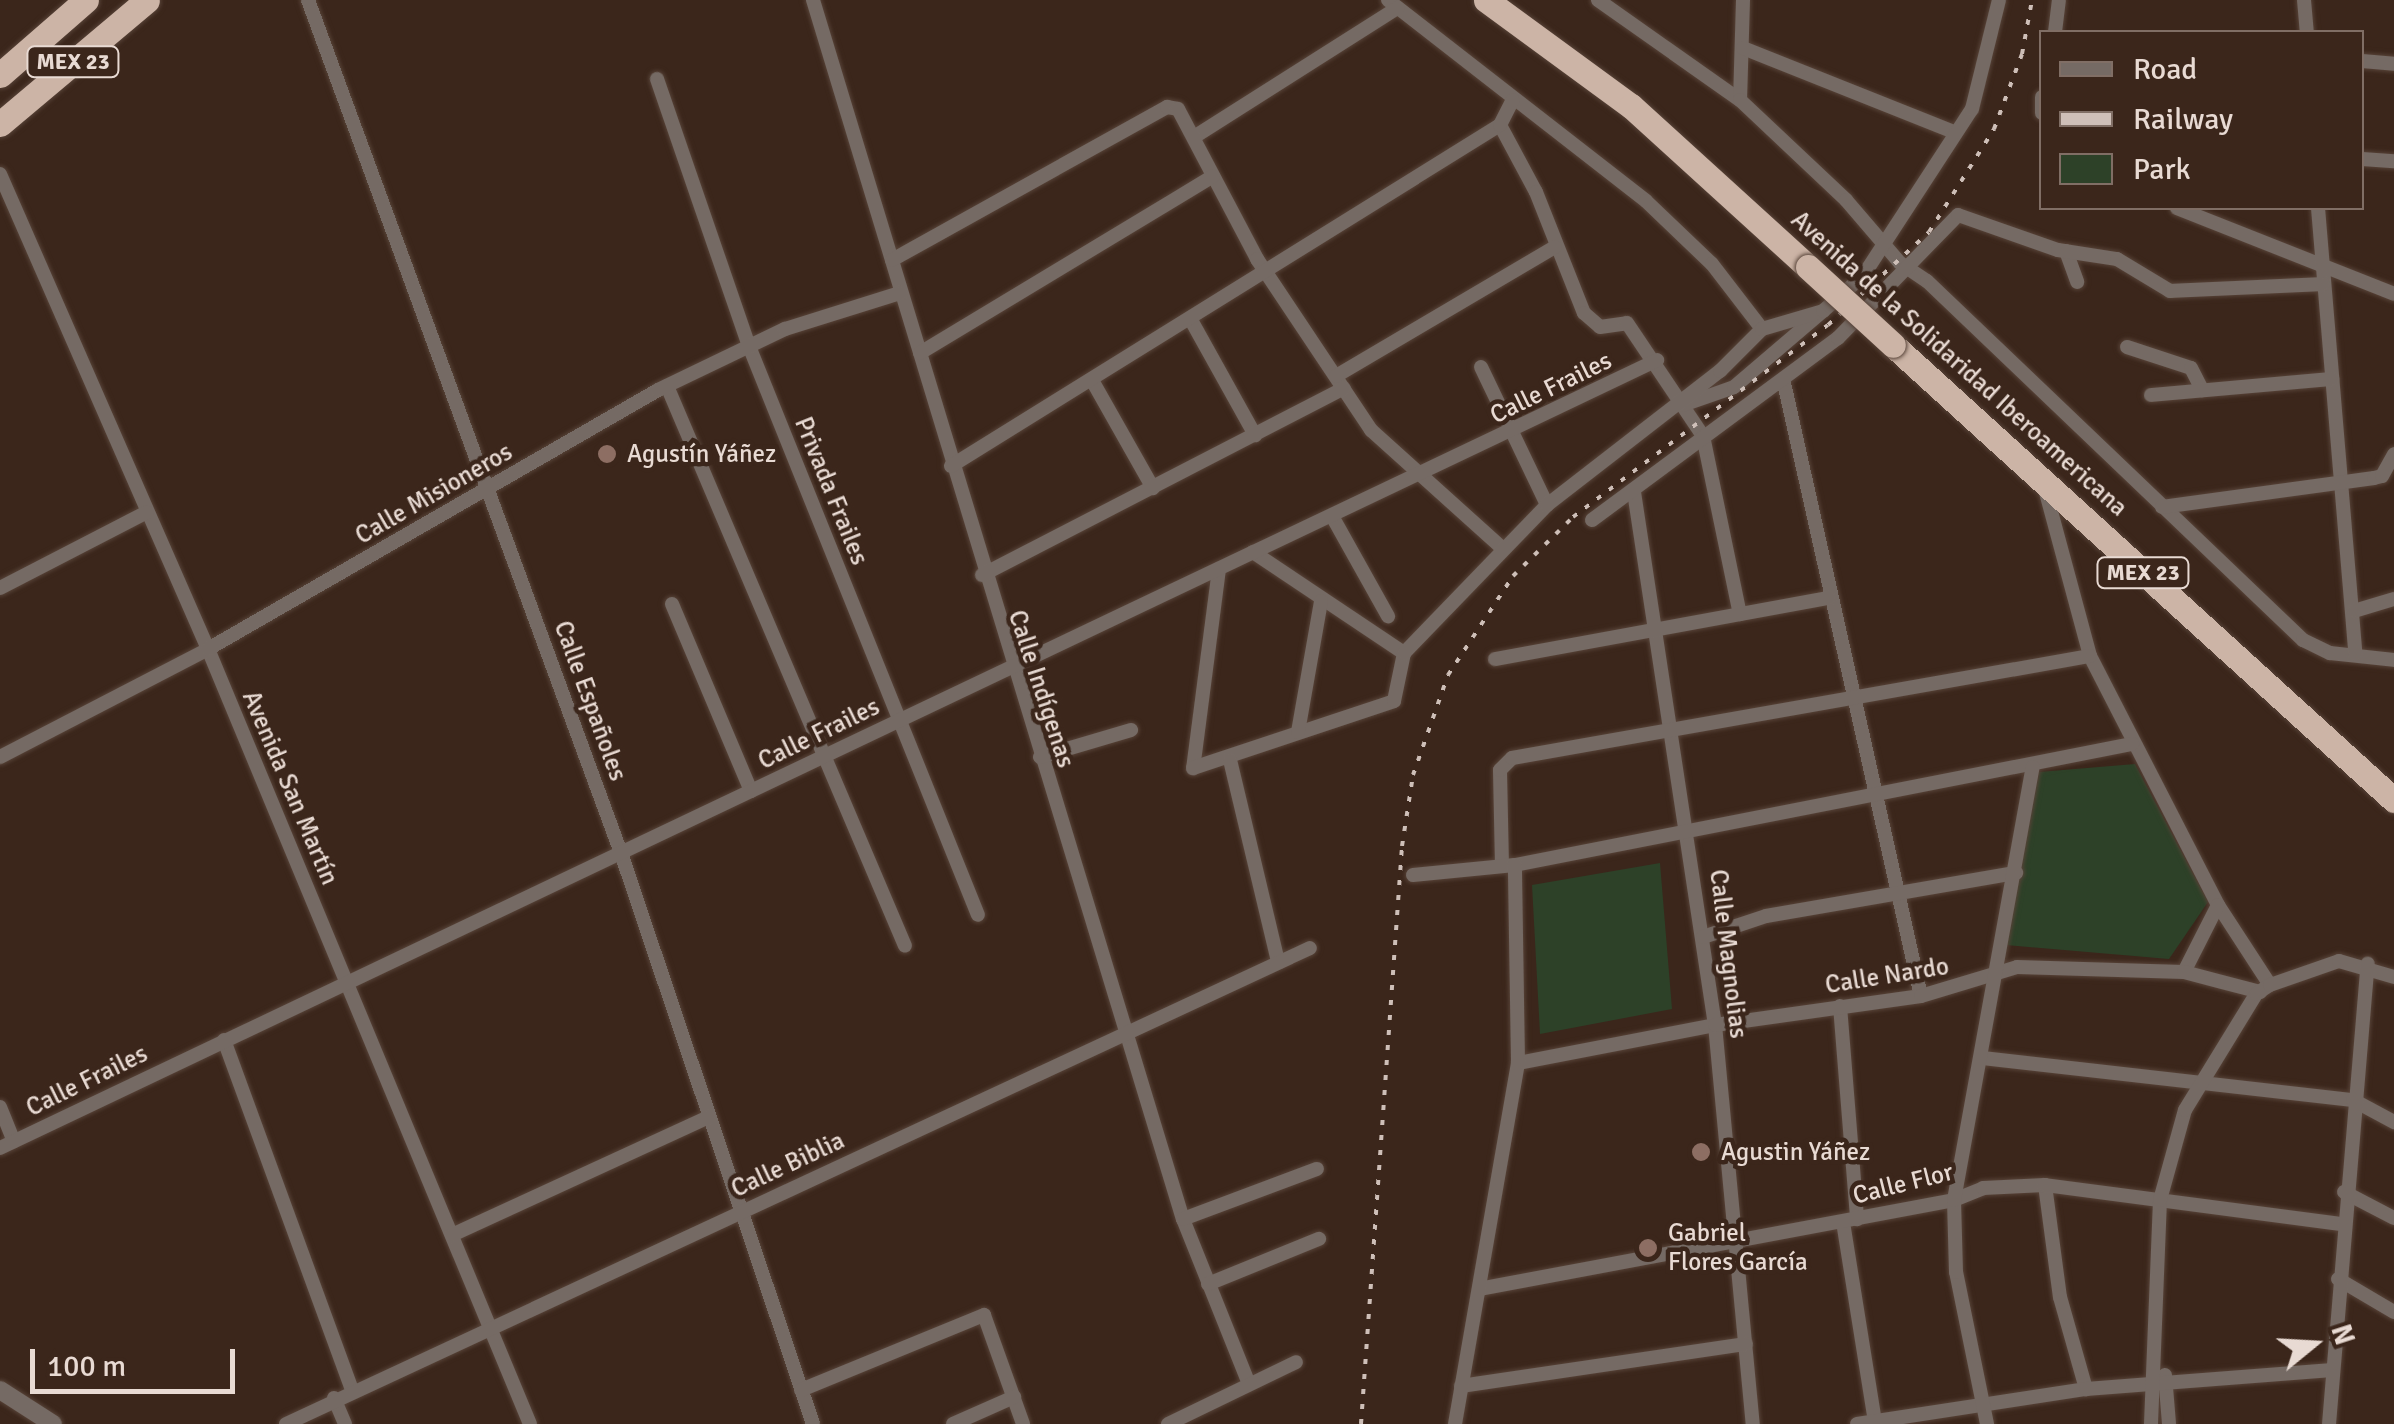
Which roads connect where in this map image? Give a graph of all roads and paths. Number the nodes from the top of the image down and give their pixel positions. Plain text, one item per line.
1 (86, 0) edge
2 (147, 0) edge
3 (308, 0) edge
4 (813, 0) edge
5 (1486, 0) edge
6 (1598, 0) edge
7 (1743, 0) edge
8 (1999, 0) edge
9 (2059, 0) edge
10 (2304, 0) edge
11 (1392, 4) edge
12 (2055, 30) edge
13 (2307, 30) edge
14 (1743, 48) junction
15 (2364, 61) edge
16 (2394, 64) edge
17 (0, 75) edge
18 (657, 79) dead end
19 (1513, 100) junction
20 (1740, 100) junction
21 (0, 124) edge
22 (1500, 125) junction
23 (1954, 132) junction
24 (1194, 137) junction
25 (2364, 159) edge
26 (2394, 162) edge
27 (0, 174) edge
28 (1213, 176) junction
29 (2182, 210) edge
30 (2318, 210) edge
31 (1885, 246) junction
32 (1555, 247) junction
33 (2066, 251) junction
34 (892, 260) junction
35 (2321, 267) junction
36 (1908, 272) junction
37 (1268, 274) junction
38 (2077, 282) dead end
39 (2323, 284) junction
40 (900, 293) junction
41 (2394, 294) edge
42 (1823, 311) junction
43 (1191, 320) junction
44 (1762, 329) junction
45 (749, 346) junction
46 (2127, 347) dead end
47 (920, 353) junction
48 (1658, 360) junction
49 (1481, 367) dead end
50 (2332, 379) junction
51 (1093, 382) junction
52 (1340, 382) junction
53 (1784, 383) junction
54 (667, 386) junction
55 (2202, 390) junction
56 (2151, 395) dead end
57 (1681, 402) junction
58 (1510, 434) junction
59 (1255, 436) junction
60 (1703, 436) junction
61 (2394, 454) edge
62 (952, 466) junction
63 (1419, 474) junction
64 (2042, 479) junction
65 (2342, 480) junction
66 (1153, 488) junction
67 (489, 490) junction
68 (1634, 492) junction
69 (1548, 505) junction
70 (2162, 507) junction
71 (147, 512) junction
72 (1332, 516) junction
73 (1592, 520) dead end
74 (1502, 548) junction
75 (1253, 552) junction
76 (1219, 569) junction
77 (982, 575) junction
78 (0, 588) edge
79 (1828, 598) junction
80 (2394, 599) edge
81 (1321, 601) junction
82 (672, 604) dead end
83 (2354, 611) junction
84 (1740, 614) junction
85 (1388, 616) dead end
86 (1657, 629) junction
87 (208, 648) junction
88 (1404, 653) junction
89 (2355, 654) junction
90 (2090, 656) junction
91 (1495, 658) dead end
92 (2394, 660) edge
93 (1010, 667) junction
94 (1858, 693) junction
95 (899, 720) junction
96 (1131, 730) dead end
97 (1674, 730) junction
98 (1298, 732) junction
99 (2132, 744) junction
100 (825, 756) junction
101 (1040, 756) junction
102 (0, 757) edge
103 (1230, 760) junction
104 (2032, 766) junction
105 (752, 791) junction
106 (1880, 796) junction
107 (2394, 800) edge
108 (1689, 831) junction
109 (621, 853) junction
110 (1509, 866) junction
111 (2016, 873) junction
112 (1413, 875) dead end
113 (1898, 892) junction
114 (2218, 905) junction
115 (978, 915) dead end
116 (1703, 937) junction
117 (905, 946) dead end
118 (1310, 948) dead end
119 (1278, 962) junction
120 (2368, 964) junction
121 (2184, 972) junction
122 (1995, 974) junction
123 (2394, 977) edge
124 (348, 984) junction
125 (2265, 988) junction
126 (1921, 996) junction
127 (1840, 1006) junction
128 (1715, 1025) junction
129 (1125, 1033) junction
130 (224, 1040) junction
131 (1983, 1058) junction
132 (1518, 1064) junction
133 (2206, 1082) junction
134 (2353, 1100) junction
135 (0, 1106) edge
136 (709, 1117) junction
137 (2394, 1122) edge
138 (7, 1145) edge
139 (1317, 1169) dead end
140 (2045, 1185) junction
141 (2344, 1192) junction
142 (1954, 1200) junction
143 (2160, 1200) junction
144 (742, 1212) junction
145 (2394, 1218) edge
146 (1183, 1219) junction
147 (1850, 1221) junction
148 (2341, 1224) junction
149 (452, 1235) junction
150 (1320, 1238) dead end
151 (1741, 1243) junction
152 (2338, 1279) junction
153 (1208, 1284) junction
154 (1479, 1289) junction
155 (2394, 1312) edge
156 (492, 1331) junction
157 (1746, 1344) junction
158 (2158, 1356) junction
159 (1296, 1362) dead end
160 (2332, 1370) junction
161 (2167, 1380) junction
162 (2150, 1382) junction
163 (1249, 1384) junction
164 (1462, 1386) junction
165 (2086, 1389) junction
166 (0, 1390) edge
167 (352, 1390) junction
168 (801, 1390) junction
169 (1014, 1397) junction
170 (334, 1398) junction
171 (1982, 1402) junction
172 (1874, 1420) junction
173 (53, 1424) edge
174 (286, 1424) edge
175 (345, 1424) edge
176 (530, 1424) edge
177 (813, 1424) edge
178 (953, 1424) edge
179 (1024, 1424) edge
180 (1168, 1424) edge
181 (1455, 1424) edge
182 (1753, 1424) edge
183 (1857, 1424) edge
184 (1987, 1424) edge
185 (2151, 1424) edge
186 (2169, 1424) edge
187 (2328, 1424) edge

1 - 17 highway, MEX 23
2 - 21 highway, MEX 23
3 - 67 street, Calle Españoles
4 - 34 street, Calle Indígenas
5 - 64 highway, Avenida de la Solidaridad Iberoamericana / MEX 23, bridge
6 - 20 street
7 - 14 street
8 - 23 street
9 - 12 street
10 - 13 street
11 - 19 street
11 - 24 street
14 - 20 street
14 - 23 street
15 - 16 street
18 - 45 street, Privada Frailes
19 - 22 street
19 - 44 street
20 - 31 street
22 - 32 street
22 - 37 street
23 - 31 street
24 - 28 street
24 - 34 street
25 - 26 street
27 - 71 street, Avenida San Martín
28 - 37 street
28 - 47 street
29 - 35 street
30 - 35 street
31 - 36 street
31 - 42 street
32 - 48 street
32 - 52 street
33 - 36 street
33 - 38 street
33 - 39 street
34 - 40 street, Calle Indígenas
35 - 39 street
35 - 41 street
36 - 53 street
36 - 70 street
37 - 43 street
37 - 52 street
39 - 50 street
40 - 45 street, Calle Misioneros
40 - 47 street, Calle Indígenas
42 - 44 street
42 - 57 street
43 - 51 street
43 - 59 street
44 - 57 street
45 - 54 street, Calle Misioneros
45 - 95 street, Privada Frailes
46 - 55 street
47 - 62 street, Calle Indígenas
48 - 57 street
48 - 58 street, Calle Frailes
49 - 58 street
50 - 55 street
50 - 65 street
51 - 62 street
51 - 66 street
52 - 59 street
52 - 63 street
53 - 60 street
53 - 79 street
54 - 67 street, Calle Misioneros
54 - 100 street
55 - 56 street
57 - 60 street
57 - 69 street
58 - 63 street, Calle Frailes
58 - 69 street
59 - 66 street
60 - 68 street
60 - 84 street
61 - 65 street
62 - 77 street, Calle Indígenas
63 - 72 street, Calle Frailes
63 - 74 street
64 - 90 street
64 - 107 highway, Avenida de la Solidaridad Iberoamericana / MEX 23
65 - 70 street
65 - 83 street
66 - 77 street
67 - 87 street, Calle Misioneros
67 - 109 street, Calle Españoles
68 - 73 street
68 - 86 street, Calle Magnolias
69 - 74 street
70 - 89 street
71 - 78 street
71 - 87 street, Avenida San Martín
72 - 75 street, Calle Frailes
72 - 85 street
74 - 88 street
75 - 76 street, Calle Frailes
75 - 81 street
76 - 93 street, Calle Frailes
76 - 103 street
77 - 93 street, Calle Indígenas
79 - 84 street
79 - 94 street
80 - 83 street
81 - 88 street
81 - 98 street
82 - 105 street
83 - 89 street
84 - 86 street
86 - 91 street
86 - 97 street, Calle Magnolias
87 - 102 street, Calle Misioneros
87 - 124 street, Avenida San Martín
88 - 98 street
89 - 92 street
90 - 94 street
90 - 99 street
93 - 95 street, Calle Frailes
93 - 101 street, Calle Indígenas
94 - 97 street
94 - 106 street
95 - 100 street, Calle Frailes
95 - 115 street, Privada Frailes
96 - 101 street
97 - 108 street, Calle Magnolias
97 - 110 street
98 - 103 street
99 - 104 street
99 - 114 street
100 - 105 street, Calle Frailes
100 - 117 street
101 - 129 street, Calle Indígenas
103 - 119 street
104 - 106 street
104 - 111 street
105 - 109 street, Calle Frailes
106 - 108 street
106 - 113 street
108 - 110 street
108 - 116 street, Calle Magnolias
109 - 124 street, Calle Frailes
109 - 136 street, Calle Españoles
110 - 112 street
110 - 132 street
111 - 113 street
111 - 122 street
113 - 116 street
113 - 126 street
114 - 121 street
114 - 125 street
116 - 128 street, Calle Magnolias
118 - 119 street, Calle Biblia
119 - 129 street, Calle Biblia
120 - 123 street
120 - 125 street
120 - 134 street
121 - 122 street, Calle Nardo
121 - 125 street, Calle Nardo
122 - 126 street, Calle Nardo
122 - 131 street
124 - 130 street, Calle Frailes
124 - 149 street, Avenida San Martín
125 - 133 street
126 - 127 street, Calle Nardo
127 - 128 street, Calle Nardo
127 - 147 street
128 - 132 street, Calle Nardo
128 - 151 street, Calle Magnolias
129 - 144 street, Calle Biblia
129 - 146 street, Calle Indígenas
130 - 138 street, Calle Frailes
130 - 167 street
131 - 133 street
131 - 142 street
132 - 154 street
133 - 134 street
133 - 143 street
134 - 137 street
134 - 141 street
135 - 138 street
136 - 144 street, Calle Españoles
136 - 149 street
139 - 146 street
140 - 142 street, Calle Flor
140 - 143 street, Calle Flor
140 - 165 street
141 - 145 street
141 - 148 street
142 - 147 street, Calle Flor
142 - 171 street
143 - 148 street, Calle Flor
143 - 158 street
144 - 156 street, Calle Biblia
144 - 168 street, Calle Españoles
146 - 153 street, Calle Indígenas
147 - 151 street, Calle Flor
147 - 172 street
148 - 152 street
149 - 156 street, Avenida San Martín
150 - 153 street
151 - 154 street, Calle Flor
151 - 157 street, Calle Magnolias
152 - 155 street
152 - 160 street
153 - 163 street, Calle Indígenas
154 - 164 street
156 - 167 street, Calle Biblia
156 - 176 street, Avenida San Martín
157 - 164 street
157 - 182 street, Calle Magnolias
158 - 161 street
158 - 162 street
159 - 163 street
160 - 161 street
160 - 187 street
161 - 162 street
161 - 186 street
162 - 165 street
162 - 185 street
163 - 180 street
164 - 181 street
165 - 171 street
166 - 173 street
167 - 170 street, Calle Biblia
168 - 169 street
168 - 177 street, Calle Españoles
169 - 178 street
169 - 179 street
170 - 174 street, Calle Biblia
170 - 175 street
171 - 172 street
171 - 184 street
172 - 183 street

